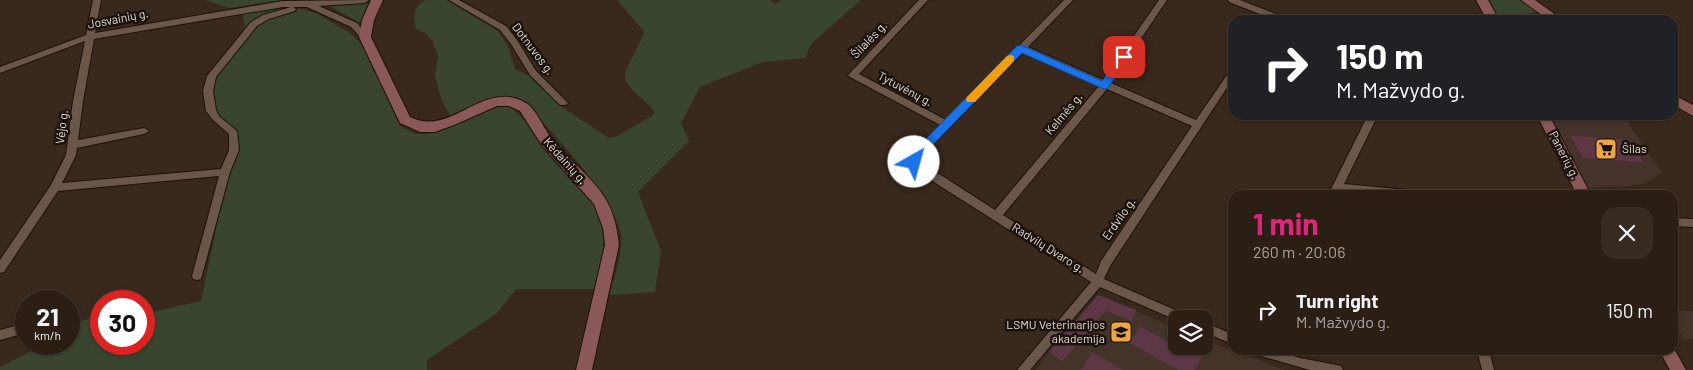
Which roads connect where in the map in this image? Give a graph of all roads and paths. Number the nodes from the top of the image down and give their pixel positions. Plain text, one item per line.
1 (97, 0) edge
2 (365, 0) edge
3 (377, 0) edge
4 (453, 0) edge
5 (924, 0) edge
6 (1069, 0) edge
7 (1163, 0) edge
8 (1232, 0) edge
9 (1482, 0) edge
10 (1527, 0) edge
11 (309, 4) junction
12 (1270, 15) edge
13 (1490, 15) edge
14 (1550, 15) edge
15 (89, 37) junction
16 (365, 37) junction
17 (1021, 48) junction
18 (0, 70) edge
19 (853, 75) joint
20 (1228, 80) edge
21 (1104, 86) junction
22 (1678, 102) edge
23 (563, 104) dead end
24 (1693, 111) edge
25 (1370, 120) edge
26 (1546, 120) edge
27 (946, 124) junction
28 (1198, 126) junction
29 (144, 131) dead end
30 (72, 145) junction
31 (225, 172) junction
32 (55, 187) junction
33 (1336, 190) edge
34 (1581, 190) edge
35 (996, 216) junction
36 (1678, 222) edge
37 (1693, 223) edge
38 (0, 269) edge
39 (197, 276) dead end
40 (1098, 281) junction
41 (1168, 312) edge
42 (15, 331) edge
43 (1213, 331) edge
44 (0, 335) edge
45 (1228, 337) edge
46 (1274, 355) edge
47 (1484, 355) edge
48 (1670, 355) edge
49 (584, 370) edge
50 (1023, 370) edge
51 (1337, 370) edge
52 (1488, 370) edge
53 (1678, 370) edge

1 - 15 street, Vėjo g.
2 - 11 street, Josvainių g.
3 - 16 main road
4 - 23 street, Dotnuvos g.
5 - 19 street, Šilalės g.
6 - 17 street
7 - 21 street, Kelmės g.
8 - 12 street
9 - 13 main road
10 - 14 main road
11 - 15 street, Josvainių g.
11 - 16 street
11 - 31 street
15 - 18 street, Josvainių g.
15 - 30 street, Vėjo g.
16 - 49 main road, Kėdainių g.
17 - 21 street
17 - 27 street
19 - 27 street, Tytuvėnų g.
20 - 28 street, Erdvilo g.
21 - 28 street
21 - 35 street, Kelmės g.
22 - 24 main road
25 - 33 street
26 - 34 street, Panerių g.
27 - 35 street, Radvilų Dvaro g.
28 - 40 street, Erdvilo g.
29 - 30 street
30 - 32 street, Vėjo g.
31 - 32 street
31 - 39 street
32 - 38 street, Vėjo g.
35 - 40 street, Radvilų Dvaro g.
36 - 37 street
40 - 41 street, Radvilų Dvaro g.
40 - 50 street, Erdvilo g.
42 - 44 street
43 - 45 street
46 - 51 street
47 - 52 street
48 - 53 main road

